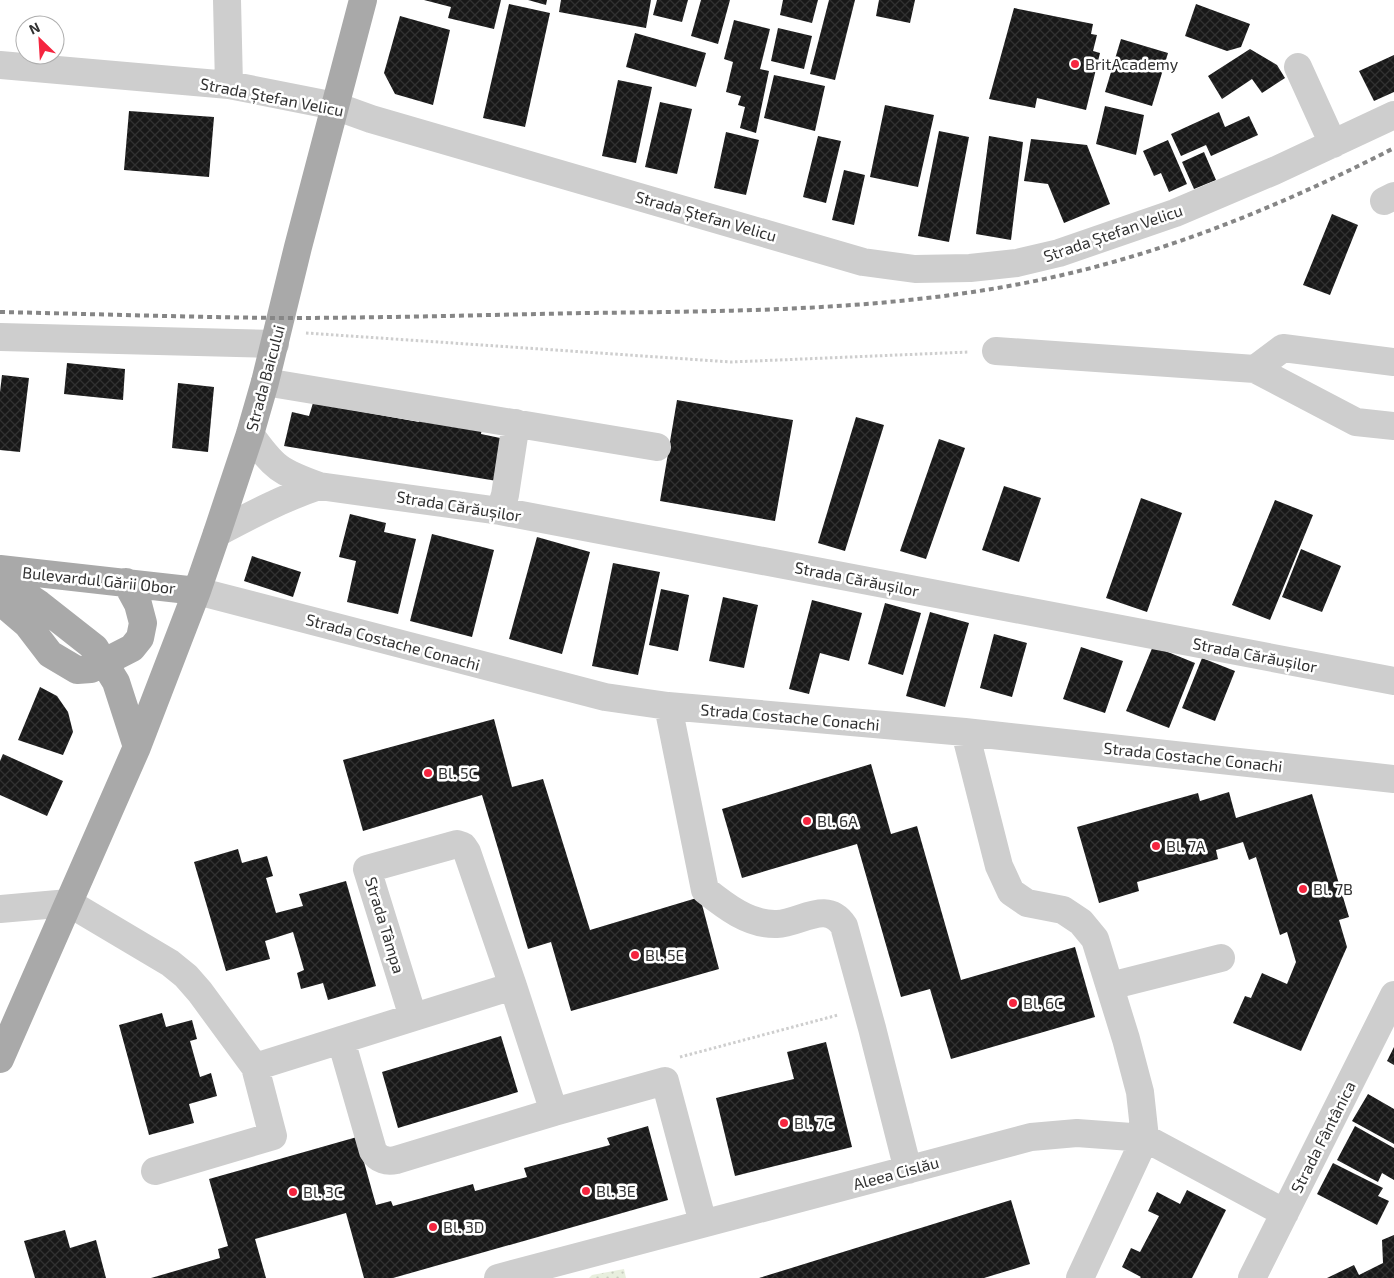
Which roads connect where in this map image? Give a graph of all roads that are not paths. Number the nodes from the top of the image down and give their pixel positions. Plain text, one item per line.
1 (227, 0) edge
2 (363, 0) edge
3 (0, 64) edge
4 (1298, 67) dead end
5 (229, 85) junction
6 (335, 106) junction
7 (1394, 115) edge
8 (1333, 144) junction
9 (0, 337) edge
10 (276, 337) junction
11 (996, 351) road end
12 (1394, 362) edge
13 (1255, 369) junction
14 (265, 382) junction
15 (516, 424) junction
16 (1394, 426) edge
17 (250, 434) junction
18 (656, 447) dead end
19 (320, 486) junction
20 (500, 511) junction
21 (217, 533) junction
22 (0, 568) edge
23 (0, 578) edge
24 (126, 582) junction
25 (197, 591) junction
26 (0, 601) edge
27 (104, 663) junction
28 (1394, 681) edge
29 (668, 706) junction
30 (965, 732) junction
31 (137, 747) junction
32 (1394, 779) edge
33 (69, 903) junction
34 (0, 909) edge
35 (1221, 958) dead end
36 (513, 986) junction
37 (1110, 986) junction
38 (1394, 995) edge
39 (413, 1017) junction
40 (341, 1040) junction
41 (0, 1059) edge
42 (256, 1067) junction
43 (554, 1112) junction
44 (1145, 1138) junction
45 (908, 1170) junction
46 (155, 1171) dead end
47 (1285, 1213) junction
48 (703, 1223) junction
49 (570, 1268) edge
50 (1076, 1276) edge
51 (498, 1278) edge
52 (1252, 1278) edge

1 - 5 street
2 - 6 main road, Strada Baicului
3 - 5 street, Strada Ștefan Velicu
4 - 8 street
5 - 6 street, Strada Ștefan Velicu
6 - 8 street, Strada Ștefan Velicu
6 - 10 main road, Strada Baicului
7 - 8 street, Strada Ștefan Velicu
9 - 10 street
10 - 14 main road, Strada Baicului
11 - 13 street
12 - 13 street
13 - 16 street
14 - 15 street
14 - 17 main road, Strada Baicului
15 - 18 street
15 - 20 street
17 - 19 street, Strada Cărăușilor
17 - 21 main road, Strada Baicului
19 - 20 street, Strada Cărăușilor
19 - 21 street, Strada Cărăușilor
20 - 28 street, Strada Cărăușilor
21 - 25 main road, Strada Baicului
22 - 24 main road, Bulevardul Gării Obor
23 - 27 main road
24 - 25 main road, Bulevardul Gării Obor
24 - 27 main road
25 - 29 street, Strada Costache Conachi
25 - 31 main road, Strada Baicului
26 - 27 main road
27 - 31 main road
29 - 30 street, Strada Costache Conachi
29 - 45 street
30 - 32 street, Strada Costache Conachi
30 - 37 street
31 - 33 main road, Strada Baicului
33 - 34 street
33 - 41 main road, Strada Baicului
33 - 42 street
35 - 37 street
36 - 39 street
36 - 39 street, Strada Tâmpa
36 - 43 street, Strada Tâmpa
37 - 44 street
38 - 47 street, Strada Fântânica
39 - 40 street
40 - 42 street
40 - 43 street
42 - 46 street
43 - 48 street
44 - 45 street, Aleea Cislău
44 - 47 street, Aleea Cislău
44 - 50 street
45 - 48 street, Aleea Cislău
47 - 52 street, Strada Fântânica
48 - 49 street, Aleea Cislău
49 - 51 street, Aleea Cislău

